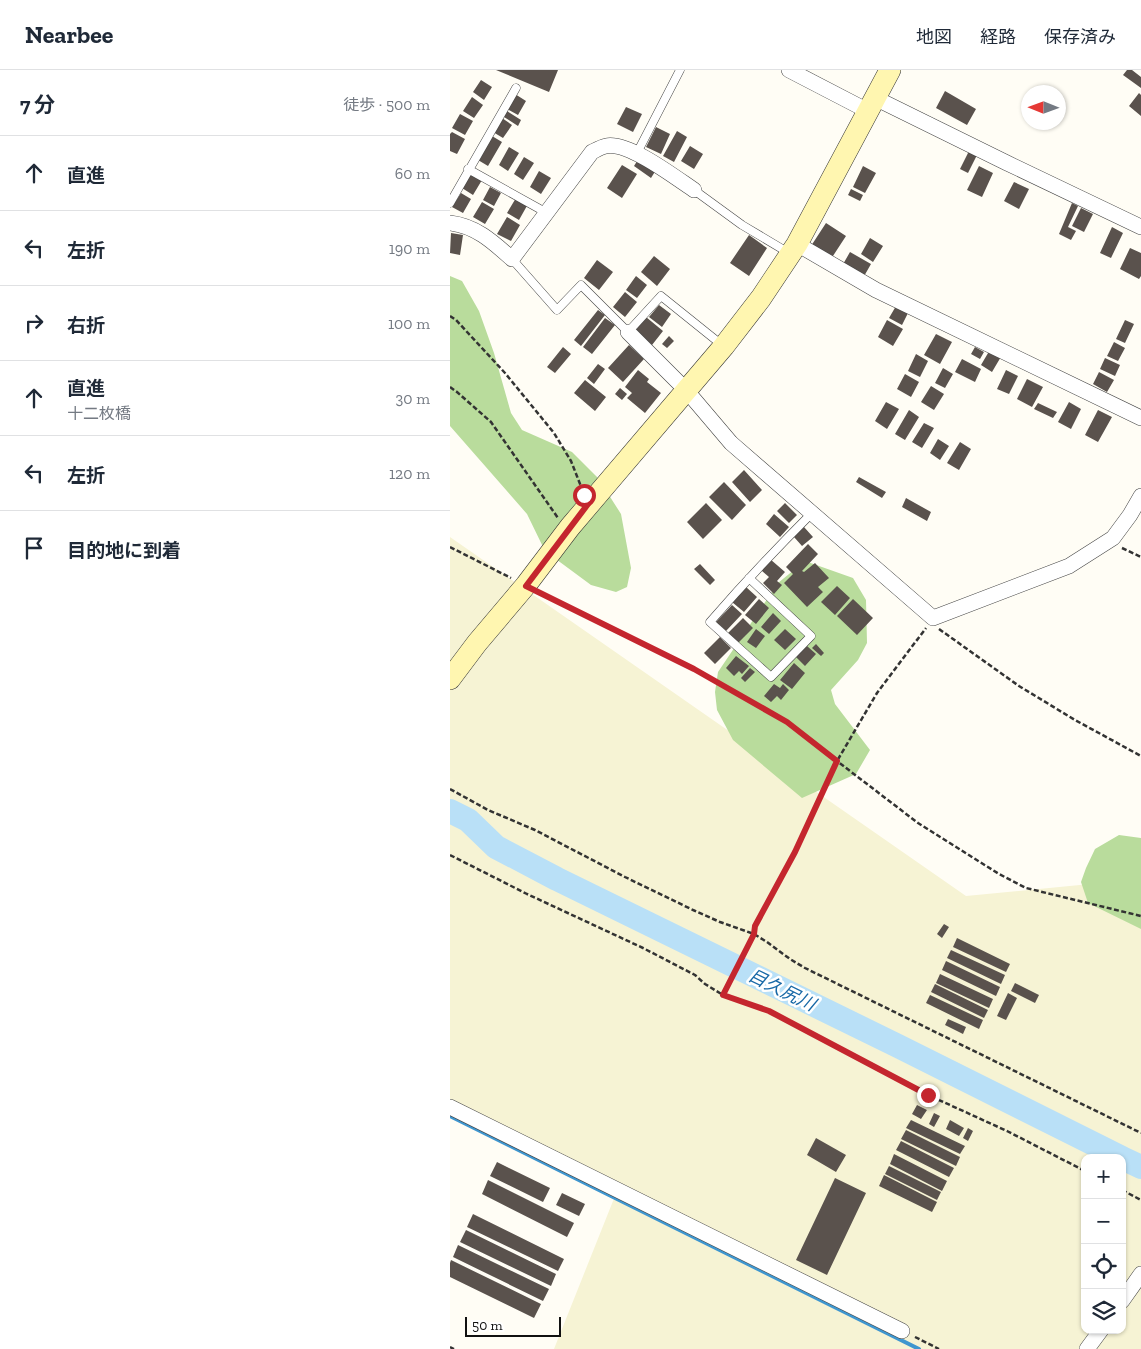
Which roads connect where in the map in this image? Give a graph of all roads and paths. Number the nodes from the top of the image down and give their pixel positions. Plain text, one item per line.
1 (680, 70) edge
2 (789, 70) edge
3 (890, 70) edge
4 (516, 88) dead end
5 (872, 104) junction
6 (637, 153) junction
7 (468, 169) junction
8 (694, 190) joint
9 (450, 203) edge
10 (547, 213) junction
11 (450, 223) edge
12 (1141, 227) edge
13 (794, 249) junction
14 (512, 259) junction
15 (450, 316) edge
16 (628, 332) junction
17 (724, 346) junction
18 (450, 387) edge
19 (686, 390) junction
20 (1141, 418) edge
21 (1141, 496) edge
22 (588, 504) junction
23 (812, 513) junction
24 (570, 527) junction
25 (1113, 538) junction
26 (450, 547) edge
27 (1141, 557) edge
28 (749, 578) junction
29 (526, 586) junction
30 (931, 620) junction
31 (450, 679) edge
32 (1141, 756) edge
33 (837, 761) junction
34 (450, 790) edge
35 (450, 854) edge
36 (1141, 916) edge
37 (754, 934) junction
38 (723, 995) junction
39 (450, 1107) edge
40 (1141, 1133) edge
41 (1081, 1169) edge
42 (1126, 1192) edge
43 (1141, 1200) edge
44 (1141, 1274) edge
45 (1126, 1295) edge
46 (902, 1331) joint
47 (1098, 1334) edge
48 (450, 1347) edge
49 (454, 1349) edge
50 (939, 1349) edge
51 (1087, 1349) edge

1 - 6 lane
2 - 5 street
3 - 5 street
4 - 7 lane
5 - 12 street
5 - 13 street
6 - 8 street
6 - 10 street
7 - 9 lane
7 - 10 lane
8 - 13 lane
10 - 14 street
11 - 14 street
13 - 17 street
13 - 20 street
14 - 16 lane
15 - 22 path
16 - 17 lane
16 - 19 street
17 - 19 street
18 - 24 path
19 - 22 street
19 - 23 street
21 - 25 street
22 - 24 street
23 - 28 lane
23 - 30 street
24 - 29 street
25 - 27 path
25 - 30 street
26 - 29 path
28 - 28 lane
29 - 31 street
29 - 33 path
30 - 32 path
30 - 33 path
33 - 36 path
33 - 37 path
34 - 37 path
35 - 38 path
37 - 38 path
37 - 40 path
38 - 41 path
39 - 46 street
42 - 43 path
44 - 45 street
46 - 50 path
47 - 51 street
48 - 49 path

